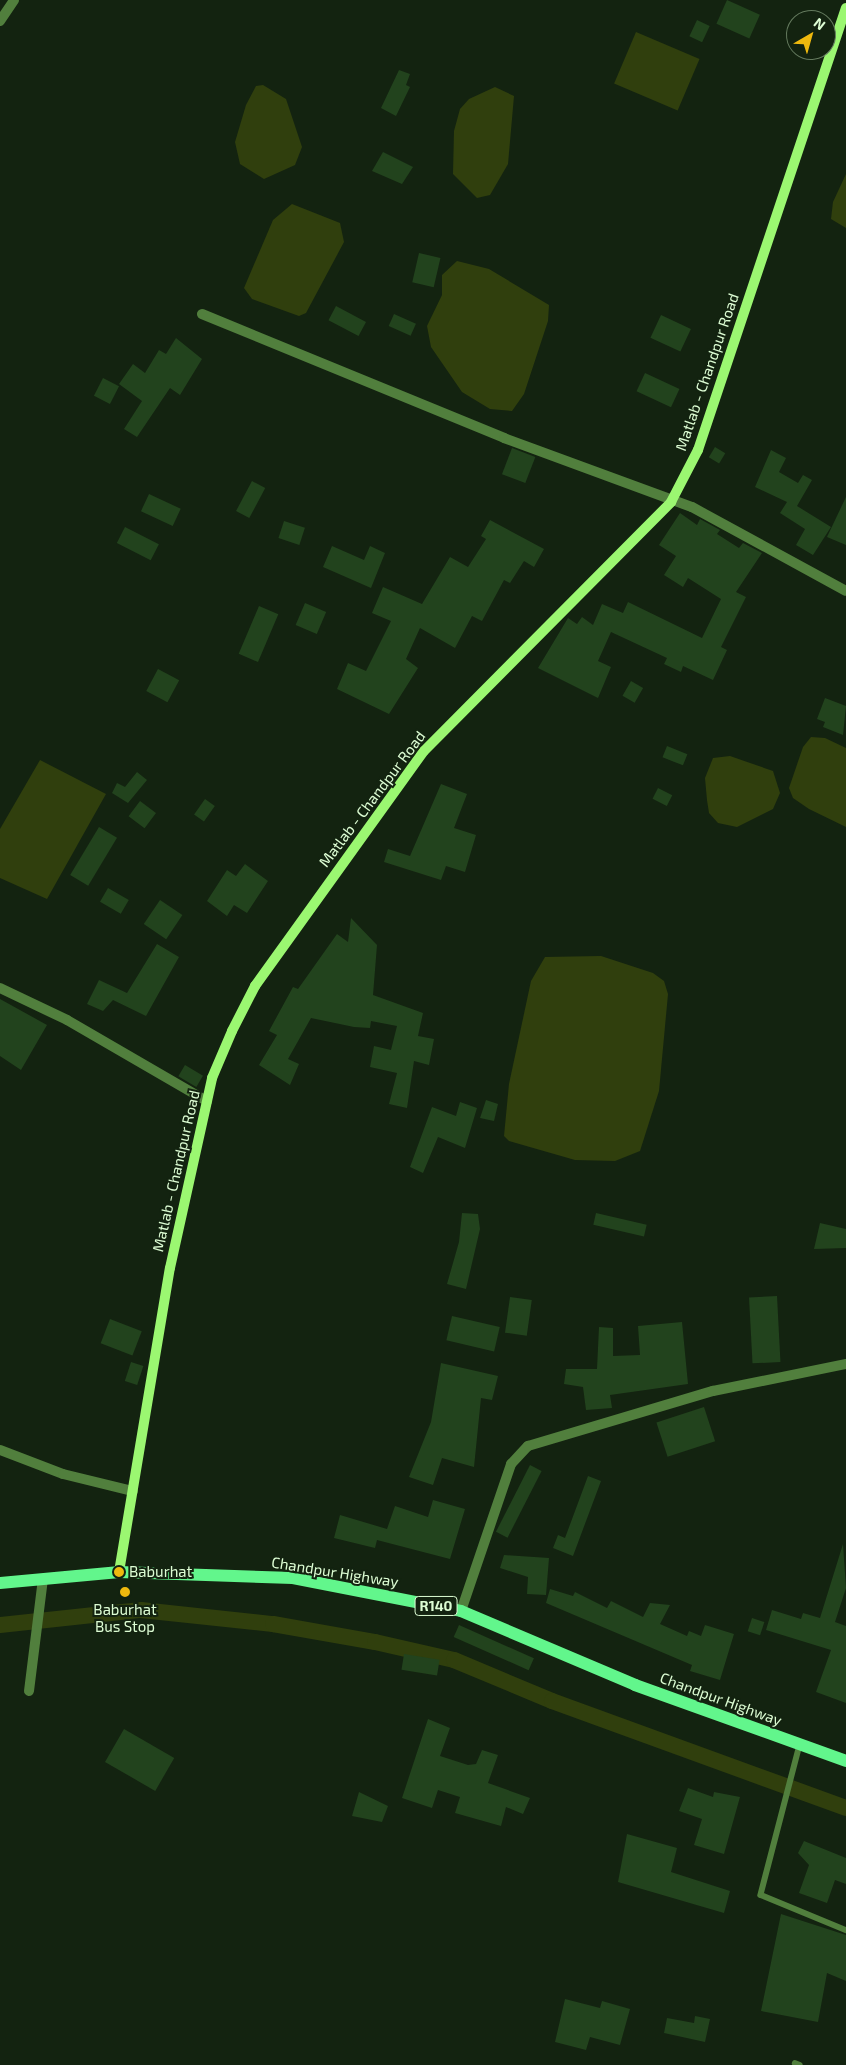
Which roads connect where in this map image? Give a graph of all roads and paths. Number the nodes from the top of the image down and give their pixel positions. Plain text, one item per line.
1 (14, 0) edge
2 (846, 8) edge
3 (0, 21) edge
4 (202, 314) dead end
5 (671, 502) junction
6 (846, 591) edge
7 (0, 988) edge
8 (207, 1101) junction
9 (846, 1364) edge
10 (0, 1450) edge
11 (133, 1491) junction
12 (119, 1572) junction
13 (43, 1579) junction
14 (0, 1583) edge
15 (462, 1611) junction
16 (29, 1691) dead end
17 (800, 1745) junction
18 (846, 1761) edge
19 (846, 1930) edge

1 - 3 street
2 - 5 main road, Matlab - Chandpur Road
4 - 5 street
5 - 6 street
5 - 8 main road, Matlab - Chandpur Road
7 - 8 street
8 - 11 main road, Matlab - Chandpur Road
9 - 15 street
10 - 11 street
11 - 12 main road, Matlab - Chandpur Road
12 - 13 main road, Chandpur Highway / R140
12 - 15 main road, Chandpur Highway / R140
13 - 14 main road, Chandpur Highway / R140
13 - 16 street
15 - 17 main road, Chandpur Highway / R140
17 - 18 main road, Chandpur Highway / R140
17 - 19 lane

